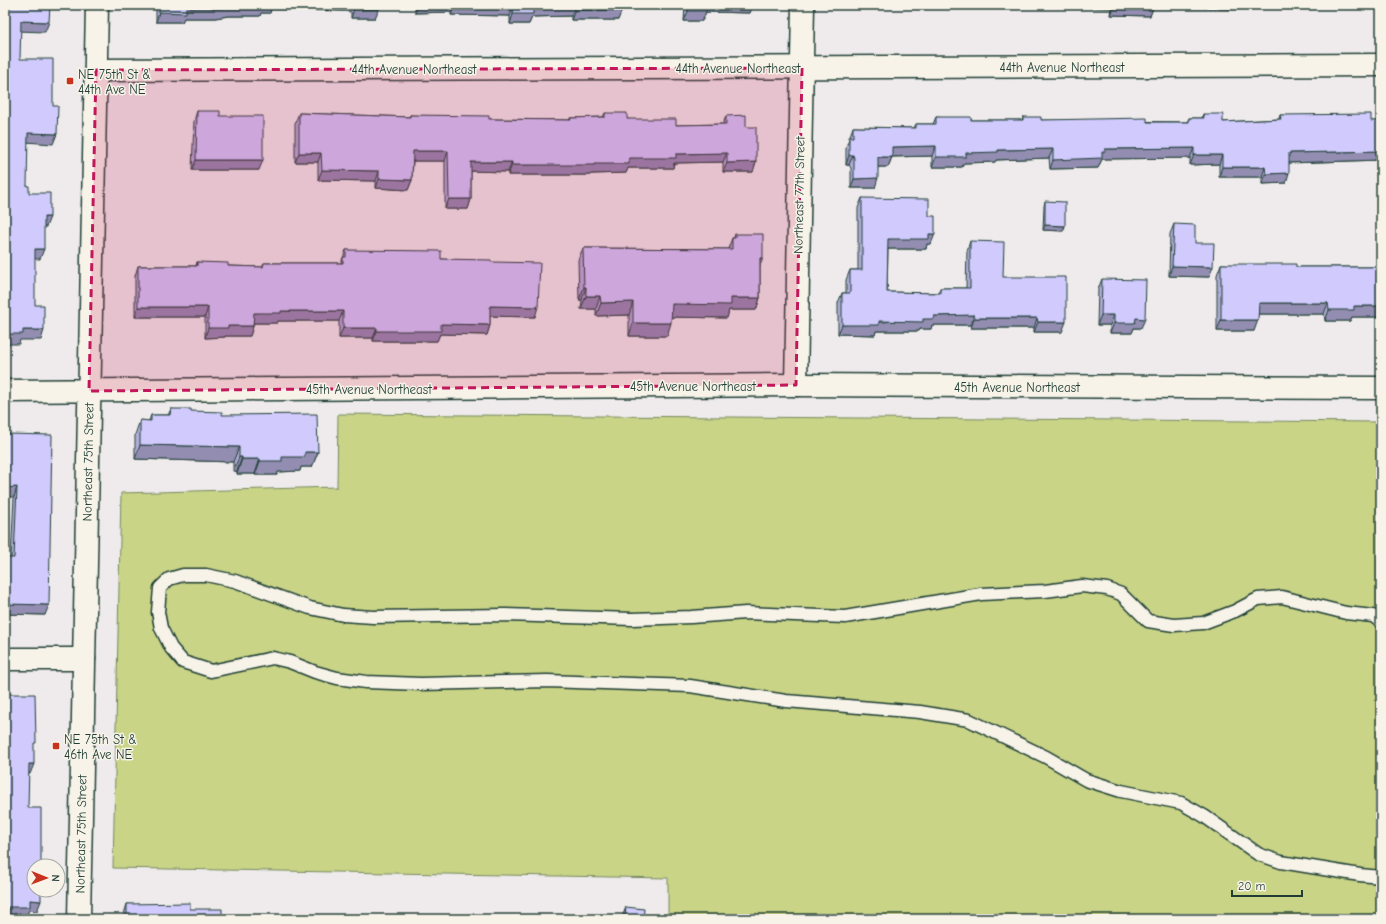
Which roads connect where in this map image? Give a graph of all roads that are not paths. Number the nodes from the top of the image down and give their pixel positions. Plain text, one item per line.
1 (97, 5) edge
2 (803, 5) edge
3 (1381, 65) edge
4 (802, 68) junction
5 (96, 70) junction
6 (796, 385) junction
7 (1381, 388) edge
8 (5, 391) edge
9 (89, 391) junction
10 (1381, 622) edge
11 (5, 659) edge
12 (84, 659) junction
13 (1381, 877) edge
14 (79, 919) edge

1 - 5 street, Northeast 75th Street
2 - 4 street, Northeast 77th Street
3 - 4 street, 44th Avenue Northeast
4 - 5 street, 44th Avenue Northeast
4 - 6 street, Northeast 77th Street
5 - 9 street, Northeast 75th Street
6 - 7 street, 45th Avenue Northeast
6 - 9 street, 45th Avenue Northeast
8 - 9 street, 45th Avenue Northeast
9 - 12 street, Northeast 75th Street
10 - 13 lane
11 - 12 street
12 - 14 street, Northeast 75th Street

